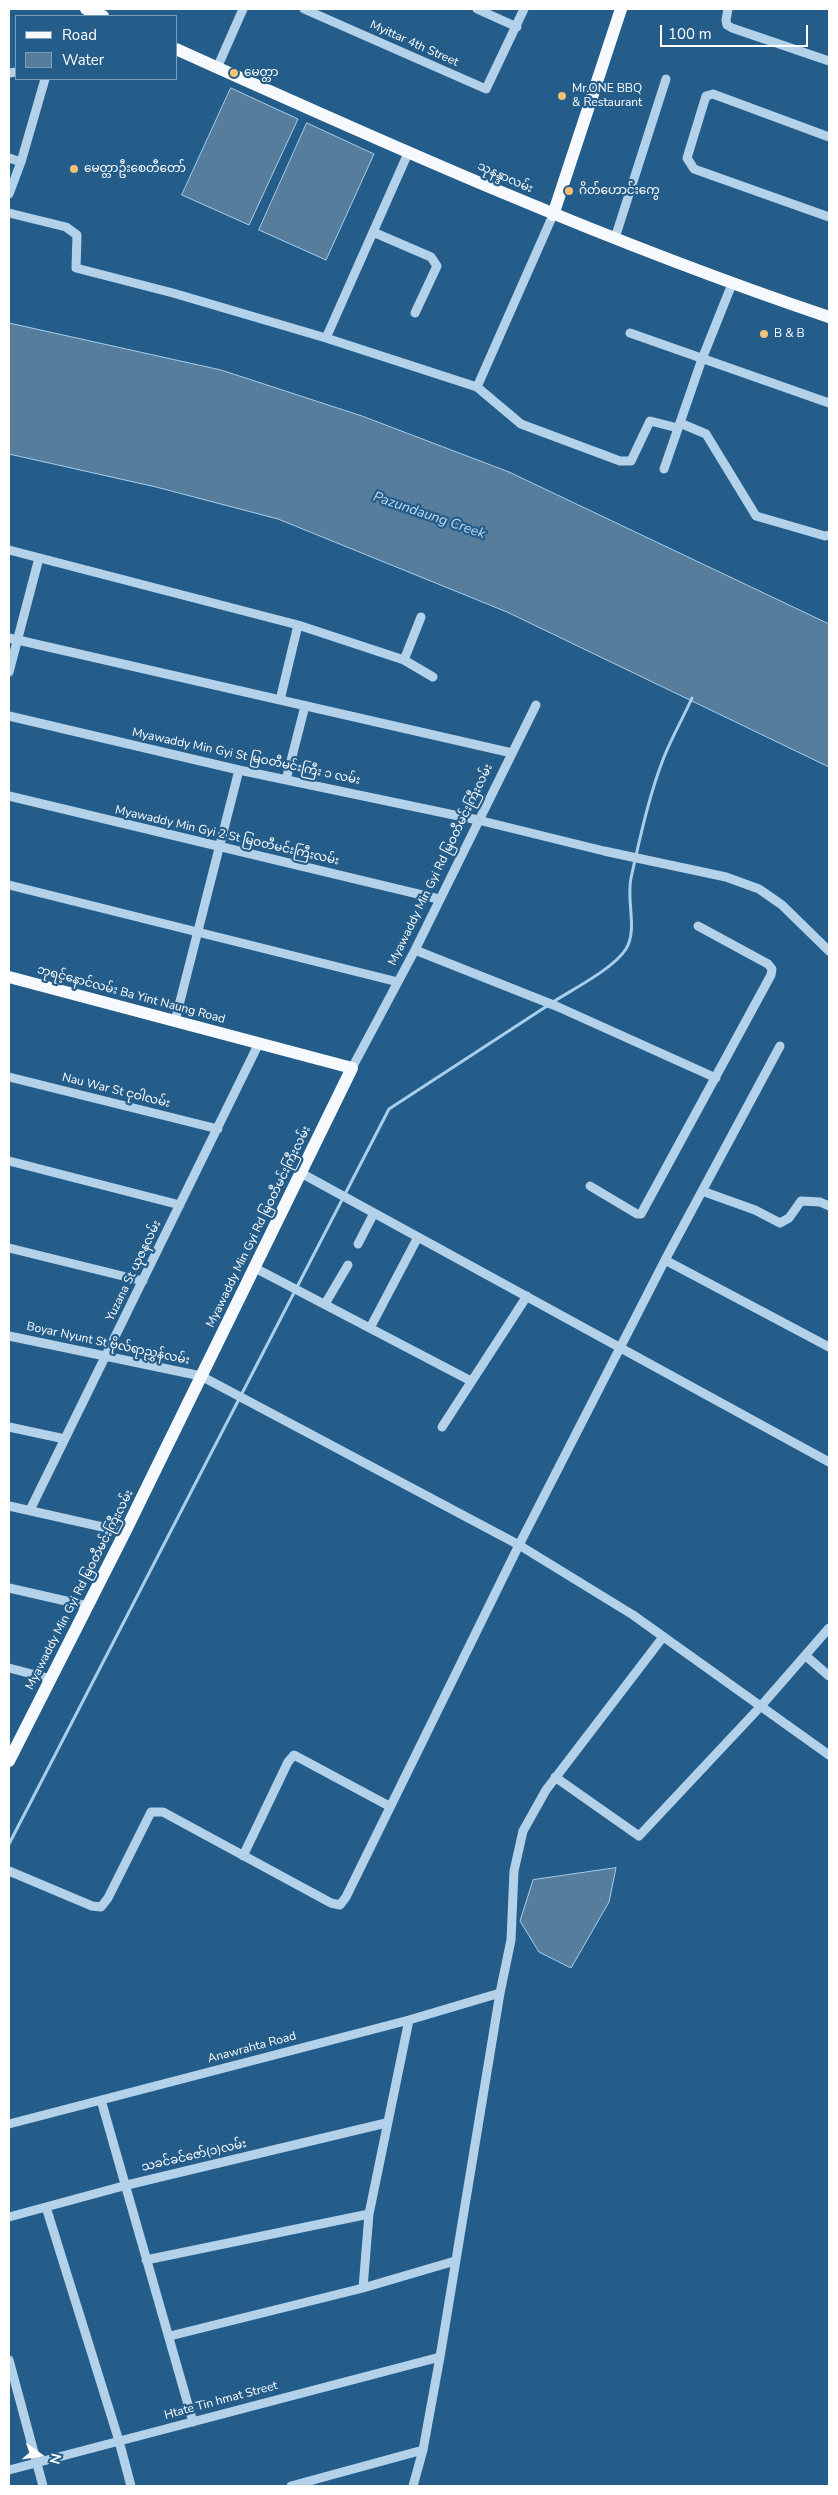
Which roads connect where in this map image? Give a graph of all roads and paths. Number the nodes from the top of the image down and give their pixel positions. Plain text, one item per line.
1 (243, 9) edge
2 (304, 9) edge
3 (477, 9) edge
4 (524, 9) edge
5 (621, 9) edge
6 (728, 9) edge
7 (516, 27) junction
8 (178, 50) edge
9 (829, 61) edge
10 (217, 68) junction
11 (666, 79) dead end
12 (45, 80) edge
13 (829, 137) edge
14 (409, 151) junction
15 (9, 158) edge
16 (21, 162) junction
17 (9, 194) edge
18 (9, 213) edge
19 (553, 215) junction
20 (829, 217) edge
21 (373, 232) junction
22 (615, 238) junction
23 (732, 284) junction
24 (415, 313) dead end
25 (829, 317) edge
26 (630, 333) dead end
27 (326, 338) junction
28 (702, 359) junction
29 (477, 387) junction
30 (829, 403) edge
31 (679, 426) junction
32 (664, 468) dead end
33 (829, 535) edge
34 (9, 550) edge
35 (39, 558) junction
36 (421, 617) dead end
37 (298, 625) junction
38 (13, 640) edge
39 (404, 660) junction
40 (9, 672) edge
41 (433, 677) dead end
42 (280, 700) junction
43 (536, 705) dead end
44 (305, 706) junction
45 (9, 716) edge
46 (512, 754) junction
47 (239, 770) junction
48 (286, 780) junction
49 (9, 796) edge
50 (478, 820) junction
51 (220, 847) junction
52 (9, 885) edge
53 (439, 900) junction
54 (698, 926) dead end
55 (198, 932) junction
56 (415, 950) junction
57 (829, 951) edge
58 (9, 977) edge
59 (398, 982) junction
60 (175, 1021) junction
61 (259, 1043) junction
62 (780, 1046) dead end
63 (352, 1068) junction
64 (9, 1077) edge
65 (716, 1078) junction
66 (218, 1128) junction
67 (9, 1162) edge
68 (301, 1173) junction
69 (590, 1186) dead end
70 (702, 1192) junction
71 (180, 1205) junction
72 (829, 1206) edge
73 (374, 1213) junction
74 (418, 1237) junction
75 (358, 1244) dead end
76 (9, 1248) edge
77 (665, 1260) junction
78 (348, 1265) dead end
79 (255, 1268) junction
80 (143, 1281) junction
81 (527, 1296) junction
82 (325, 1304) junction
83 (370, 1328) junction
84 (9, 1336) edge
85 (620, 1346) junction
86 (829, 1347) edge
87 (106, 1358) junction
88 (201, 1376) junction
89 (471, 1382) junction
90 (9, 1427) edge
91 (442, 1427) dead end
92 (65, 1439) junction
93 (829, 1462) edge
94 (9, 1506) edge
95 (30, 1510) junction
96 (125, 1532) junction
97 (519, 1545) junction
98 (9, 1588) edge
99 (88, 1606) junction
100 (829, 1628) edge
101 (663, 1637) junction
102 (806, 1656) junction
103 (9, 1668) edge
104 (829, 1676) edge
105 (51, 1679) junction
106 (761, 1706) junction
107 (829, 1755) edge
108 (9, 1761) edge
109 (555, 1778) junction
110 (389, 1806) junction
111 (243, 1856) junction
112 (9, 1871) edge
113 (500, 1994) junction
114 (409, 2020) junction
115 (101, 2100) junction
116 (386, 2123) junction
117 (9, 2124) edge
118 (127, 2185) junction
119 (46, 2207) junction
120 (369, 2214) junction
121 (9, 2217) edge
122 (146, 2260) junction
123 (455, 2261) junction
124 (363, 2288) junction
125 (170, 2336) junction
126 (440, 2357) junction
127 (9, 2360) edge
128 (193, 2422) junction
129 (119, 2441) junction
130 (423, 2450) junction
131 (36, 2463) junction
132 (9, 2470) edge
133 (309, 2484) edge
134 (43, 2486) edge
135 (131, 2486) edge
136 (291, 2486) edge
137 (413, 2486) edge

1 - 10 street
2 - 7 street, Myittar 4th Street
3 - 7 street
4 - 7 street
5 - 19 main road
6 - 9 street
8 - 10 main road, သုနန္ဒာလမ်း
10 - 14 main road, သုနန္ဒာလမ်း
11 - 22 street
12 - 16 street
13 - 20 street
14 - 19 main road, သုနန္ဒာလမ်း
14 - 21 street
15 - 16 street
16 - 17 street
18 - 27 street
19 - 22 main road, သုနန္ဒာလမ်း
19 - 29 street
21 - 24 street
21 - 27 street
22 - 23 main road, သုနန္ဒာလမ်း
23 - 25 main road, သုနန္ဒာလမ်း
23 - 28 street
26 - 28 street
27 - 29 street
28 - 30 street
28 - 31 street
29 - 31 street
31 - 32 street
31 - 33 street
34 - 35 street
35 - 37 street
35 - 38 street
36 - 39 street
37 - 39 street
37 - 42 street
38 - 40 street
38 - 42 street
39 - 41 street
42 - 44 street
43 - 46 street, Myawaddy Min Gyi Rd မြဝတီမင်းကြီးလမ်း
44 - 46 street
44 - 48 street
45 - 47 street, Myawaddy Min Gyi St မြဝတီမင်းကြီး ၁ လမ်း
46 - 50 street, Myawaddy Min Gyi Rd မြဝတီမင်းကြီးလမ်း
47 - 48 street, Myawaddy Min Gyi St မြဝတီမင်းကြီး ၁ လမ်း
47 - 51 street
48 - 50 street, Myawaddy Min Gyi St မြဝတီမင်းကြီး ၁ လမ်း
49 - 51 street, Myawaddy Min Gyi 2 St မြဝတီမင်းကြီးလမ်း
50 - 53 street, Myawaddy Min Gyi Rd မြဝတီမင်းကြီးလမ်း
50 - 57 street, Myawaddy Min Gyi St မြဝတီမင်းကြီး ၁ လမ်း
51 - 53 street, Myawaddy Min Gyi 2 St မြဝတီမင်းကြီးလမ်း
51 - 55 street
52 - 55 street
53 - 56 street, Myawaddy Min Gyi Rd မြဝတီမင်းကြီးလမ်း
54 - 65 street
55 - 59 street
55 - 60 street
56 - 59 street, Myawaddy Min Gyi Rd မြဝတီမင်းကြီးလမ်း
56 - 65 street
58 - 60 main road, ဘုရင့်နောင်လမ်း Ba Yint Naung Road
59 - 63 street, Myawaddy Min Gyi Rd မြဝတီမင်းကြီးလမ်း
60 - 61 main road, ဘုရင့်နောင်လမ်း Ba Yint Naung Road
61 - 63 main road, ဘုရင့်နောင်လမ်း Ba Yint Naung Road
61 - 66 street, Yuzana St ယုဇနလမ်း
62 - 70 street
63 - 68 main road, Myawaddy Min Gyi Rd မြဝတီမင်းကြီးလမ်း
64 - 66 street, Nau War St ငုဝါလမ်း
65 - 69 street
66 - 71 street, Yuzana St ယုဇနလမ်း
67 - 71 street
68 - 73 street
68 - 79 main road, Myawaddy Min Gyi Rd မြဝတီမင်းကြီးလမ်း
70 - 72 street
70 - 77 street
71 - 80 street, Yuzana St ယုဇနလမ်း
73 - 74 street
73 - 75 street
74 - 81 street
74 - 83 street
76 - 80 street
77 - 85 street
77 - 86 street
78 - 82 street
79 - 82 street
79 - 88 main road, Myawaddy Min Gyi Rd မြဝတီမင်းကြီးလမ်း
80 - 87 street, Yuzana St ယုဇနလမ်း
81 - 85 street
81 - 89 street
82 - 83 street
83 - 89 street
84 - 87 street, Boyar Nyunt St ဗိုလ်ရာညွှန်လမ်း
85 - 93 street
85 - 97 street
87 - 88 street, Boyar Nyunt St ဗိုလ်ရာညွှန်လမ်း
87 - 92 street, Yuzana St ယုဇနလမ်း
88 - 96 main road, Myawaddy Min Gyi Rd မြဝတီမင်းကြီးလမ်း
88 - 97 street, Boyar Nyunt St ဗိုလ်ရာညွှန်လမ်း
89 - 91 street
90 - 92 street
92 - 95 street, Yuzana St ယုဇနလမ်း
94 - 95 street
95 - 96 street
96 - 99 main road, Myawaddy Min Gyi Rd မြဝတီမင်းကြီးလမ်း
97 - 101 street, Boyar Nyunt St ဗိုလ်ရာညွှန်လမ်း
97 - 110 street
98 - 99 street
99 - 105 main road, Myawaddy Min Gyi Rd မြဝတီမင်းကြီးလမ်း
100 - 102 street
101 - 106 street, Boyar Nyunt St ဗိုလ်ရာညွှန်လမ်း
101 - 109 street
102 - 104 street
102 - 106 street
103 - 105 street
105 - 108 main road, Myawaddy Min Gyi Rd မြဝတီမင်းကြီးလမ်း
106 - 107 street, Boyar Nyunt St ဗိုလ်ရာညွှန်လမ်း
106 - 109 street
109 - 113 street
110 - 111 street
110 - 111 street
111 - 112 street
113 - 114 street, Anawrahta Road
113 - 123 street
114 - 115 street, Anawrahta Road
114 - 116 street
115 - 117 street, Anawrahta Road
115 - 118 street
116 - 118 street, သခင်ခင်ဇော်(၁)လမ်း
116 - 120 street
118 - 119 street, သခင်ခင်ဇော်(၁)လမ်း
118 - 122 street
119 - 121 street, သခင်ခင်ဇော်(၁)လမ်း
119 - 129 street
120 - 122 street
120 - 124 street
122 - 125 street
123 - 124 street
123 - 126 street
124 - 125 street
125 - 128 street
126 - 128 street, Htate Tin hmat Street
126 - 130 street
127 - 131 street
128 - 129 street, Htate Tin hmat Street
129 - 131 street, Htate Tin hmat Street
129 - 135 street
130 - 133 street
130 - 137 street
131 - 132 street, Htate Tin hmat Street
131 - 134 street
133 - 136 street

